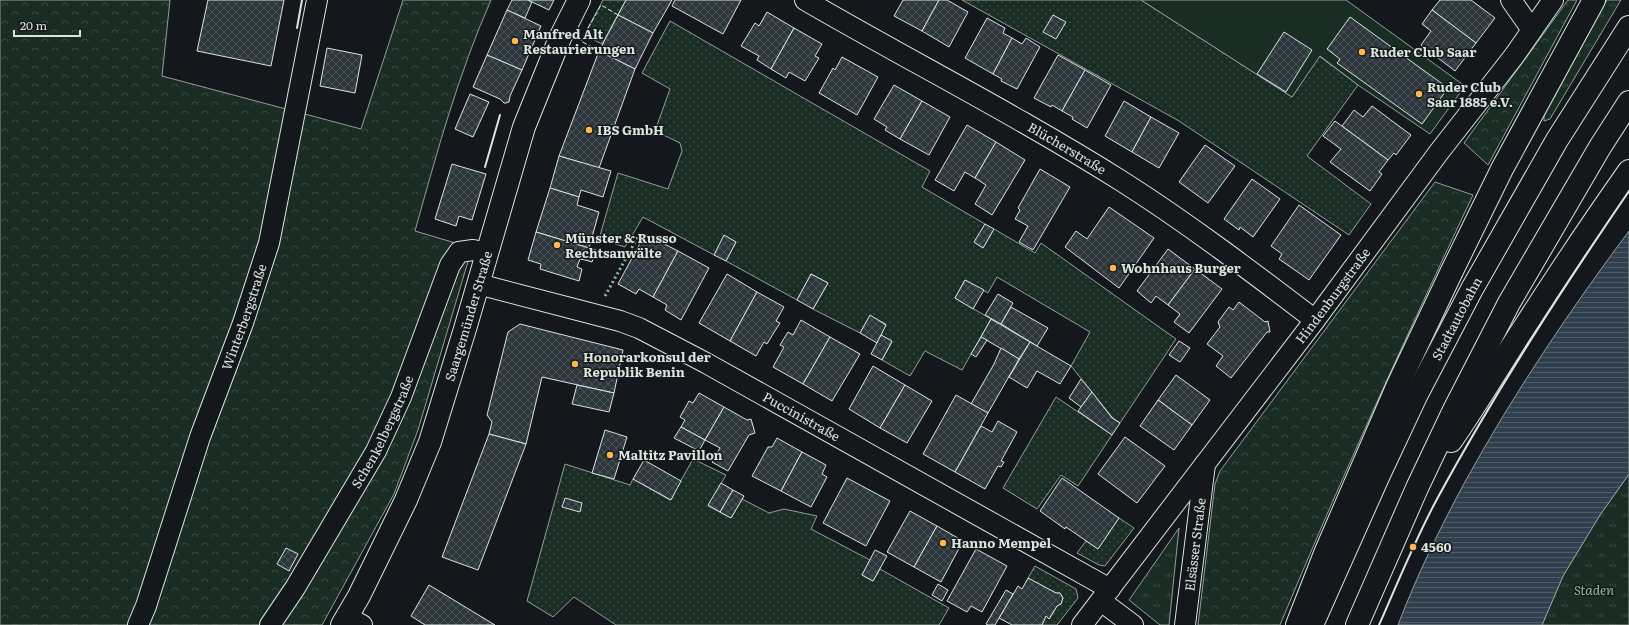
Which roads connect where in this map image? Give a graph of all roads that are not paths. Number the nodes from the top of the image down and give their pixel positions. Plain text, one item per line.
1 (317, 0) edge
2 (579, 0) edge
3 (805, 0) edge
4 (1511, 0) edge
5 (1553, 0) edge
6 (1594, 0) edge
7 (1629, 27) edge
8 (1532, 30) junction
9 (1629, 102) edge
10 (1629, 171) edge
11 (486, 253) junction
12 (478, 284) junction
13 (1315, 320) junction
14 (1205, 464) junction
15 (1417, 488) junction
16 (1105, 595) junction
17 (350, 622) edge
18 (138, 625) edge
19 (270, 625) edge
20 (1082, 625) edge
21 (1133, 625) edge
22 (1185, 625) edge
23 (1296, 625) edge
24 (1312, 625) edge
25 (1357, 625) edge

1 - 18 street, Winterbergstraße
2 - 11 main road, Saargemünder Straße
3 - 13 street, Blücherstraße
4 - 8 street
5 - 8 street, Hindenburgstraße
6 - 23 main road
7 - 24 main road, Stadtautobahn
8 - 13 street, Hindenburgstraße
9 - 15 main road
10 - 15 main road
11 - 12 main road, Saargemünder Straße
11 - 19 street, Schenkelbergstraße
12 - 16 street, Puccinistraße
12 - 17 main road, Saargemünder Straße
13 - 14 street, Hindenburgstraße
14 - 16 street, Hindenburgstraße
14 - 22 street, Elsässer Straße
15 - 25 main road
16 - 20 street, Hindenburgstraße
16 - 21 street

